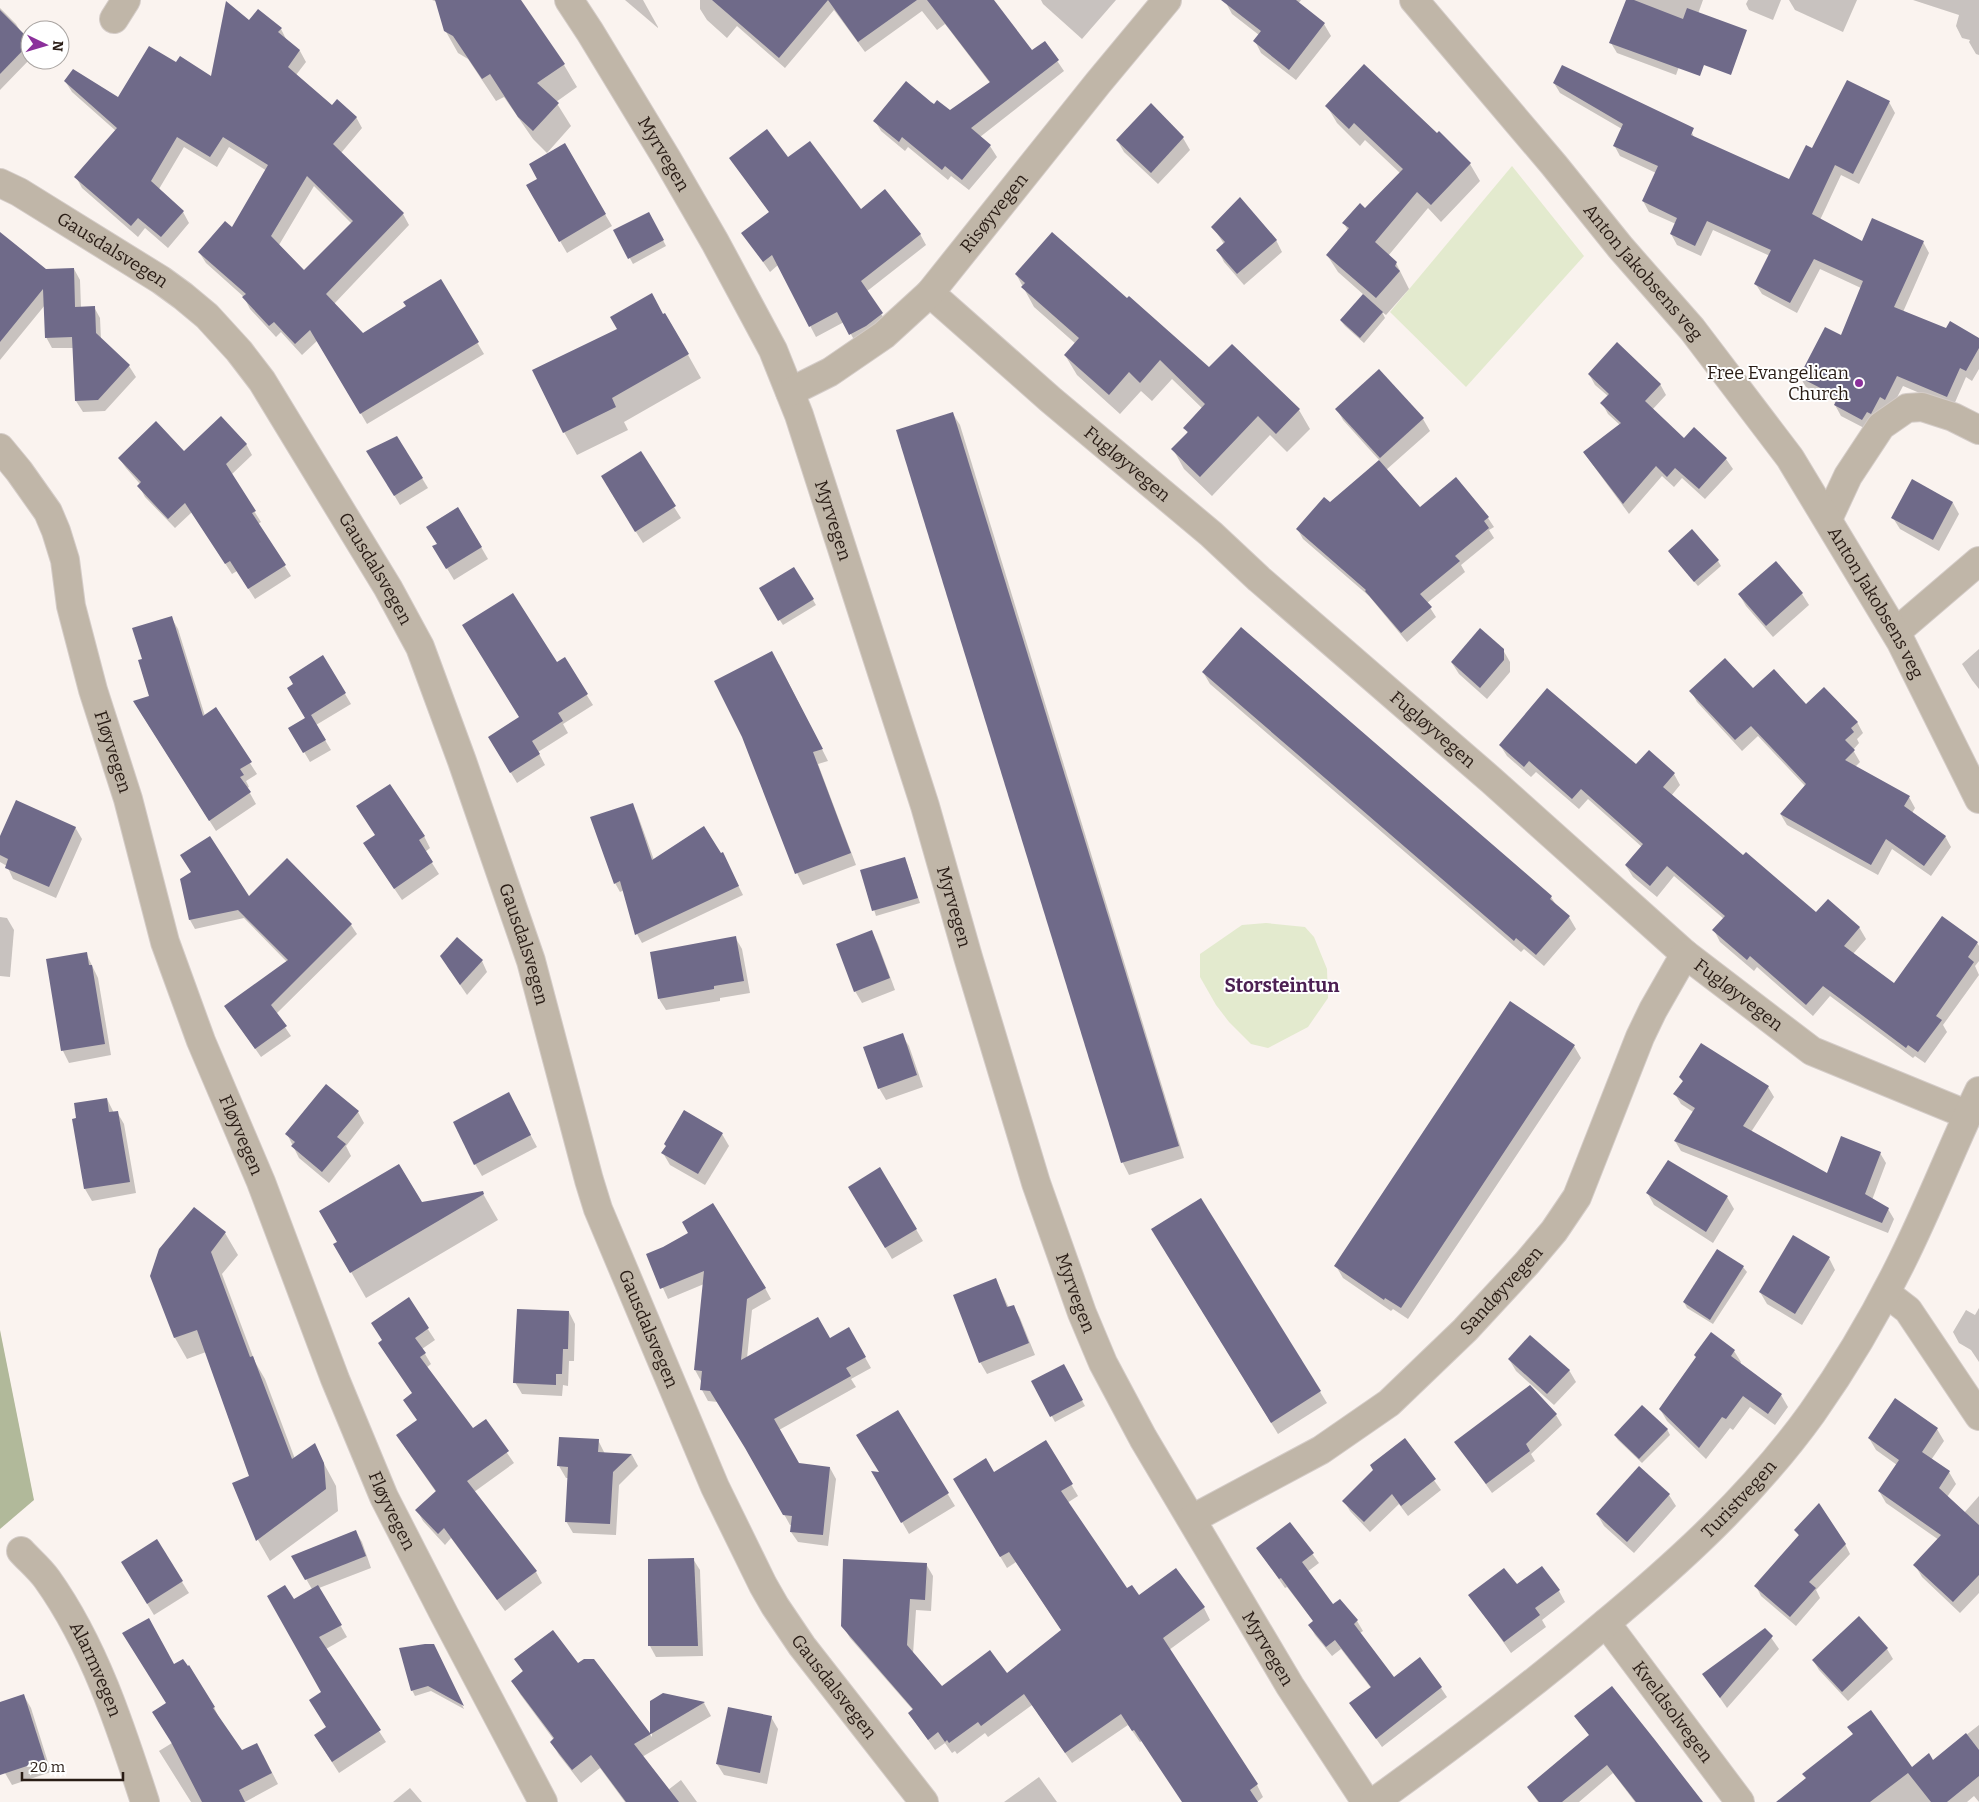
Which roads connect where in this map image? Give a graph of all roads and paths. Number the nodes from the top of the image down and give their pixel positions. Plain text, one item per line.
1 (569, 0) edge
2 (1167, 0) edge
3 (1414, 0) edge
4 (0, 183) edge
5 (930, 293) junction
6 (790, 392) junction
7 (1979, 430) edge
8 (0, 448) edge
9 (1828, 519) junction
10 (1979, 561) edge
11 (1896, 632) junction
12 (1979, 799) edge
13 (1685, 954) junction
14 (1974, 1103) edge
15 (1886, 1293) junction
16 (1979, 1416) edge
17 (1192, 1520) junction
18 (20, 1551) dead end
19 (1606, 1623) junction
20 (145, 1802) edge
21 (543, 1802) edge
22 (924, 1802) edge
23 (1366, 1802) edge
24 (1374, 1802) edge
25 (1740, 1802) edge

1 - 6 street, Myrvegen
2 - 5 street, Risøyvegen
3 - 9 street, Anton Jakobsens veg
4 - 22 street, Gausdalsvegen
5 - 6 street, Risøyvegen
5 - 13 street, Fugløyvegen
6 - 17 street, Myrvegen
7 - 9 street
8 - 21 street, Fløyvegen
9 - 11 street, Anton Jakobsens veg
10 - 11 street
11 - 12 street, Anton Jakobsens veg
13 - 14 street, Fugløyvegen
13 - 17 street, Sandøyvegen
14 - 15 street, Turistvegen
15 - 16 street
15 - 19 street, Turistvegen
17 - 23 street, Myrvegen
18 - 20 street, Alarmvegen
19 - 24 street, Turistvegen
19 - 25 street, Kveldsolvegen

